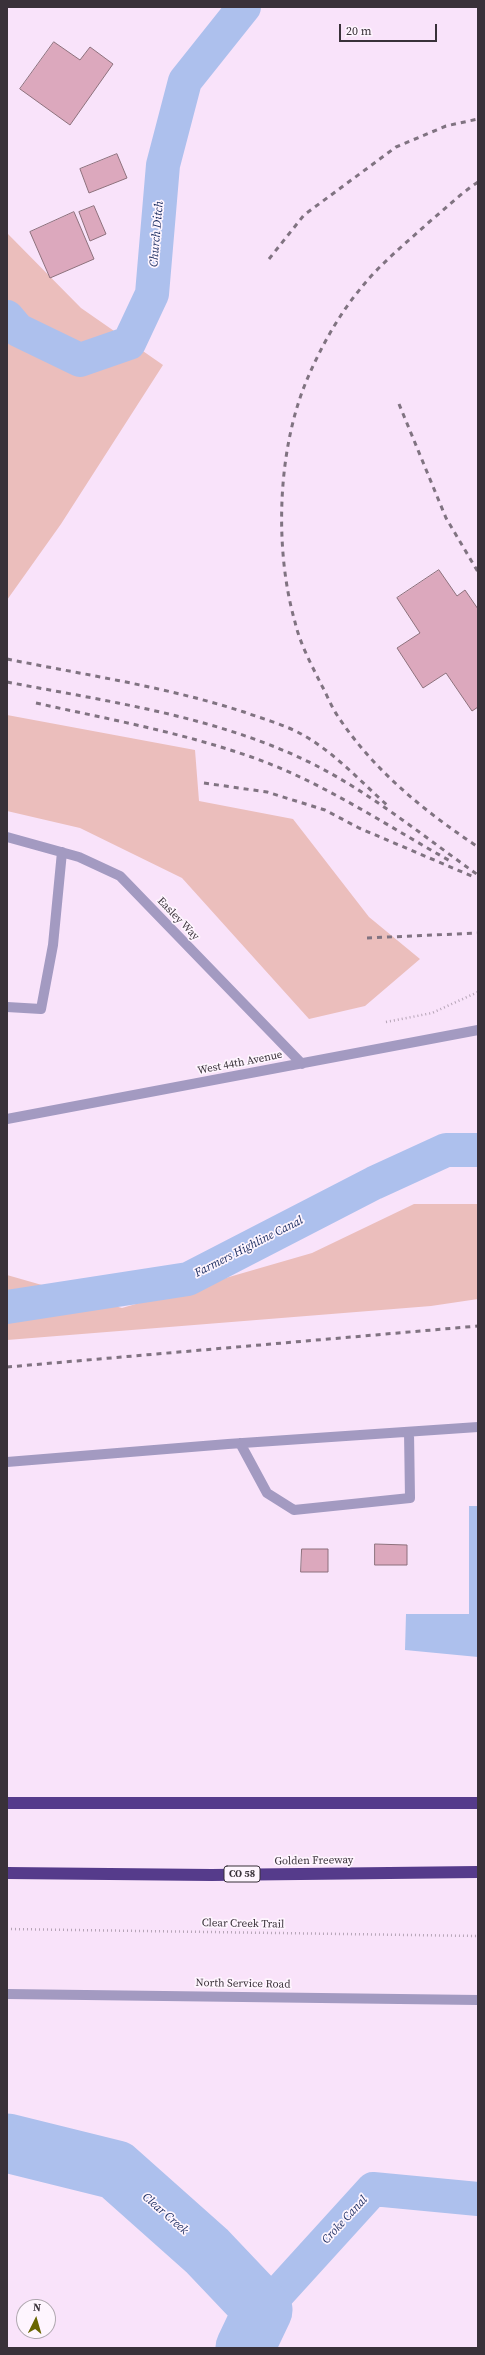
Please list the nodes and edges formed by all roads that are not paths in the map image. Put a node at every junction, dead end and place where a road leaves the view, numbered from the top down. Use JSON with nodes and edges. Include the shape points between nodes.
{"nodes":[{"id":1,"x":7,"y":837,"type":"edge"},
{"id":2,"x":62,"y":852,"type":"junction"},
{"id":3,"x":7,"y":1007,"type":"edge"},
{"id":4,"x":478,"y":1030,"type":"edge"},
{"id":5,"x":302,"y":1064,"type":"junction"},
{"id":6,"x":7,"y":1119,"type":"edge"},
{"id":7,"x":478,"y":1427,"type":"edge"},
{"id":8,"x":409,"y":1432,"type":"junction"},
{"id":9,"x":240,"y":1443,"type":"junction"},
{"id":10,"x":7,"y":1462,"type":"edge"},
{"id":11,"x":7,"y":1803,"type":"edge"},
{"id":12,"x":478,"y":1804,"type":"edge"},
{"id":13,"x":7,"y":1872,"type":"edge"},
{"id":14,"x":478,"y":1872,"type":"edge"},
{"id":15,"x":7,"y":1994,"type":"edge"},
{"id":16,"x":478,"y":2000,"type":"edge"}],
"edges":[{"from":1,"to":2,"type":"street","name":"Easley Way"},
{"from":2,"to":3,"type":"street","via":[[53,945],[41,1009]]},
{"from":2,"to":5,"type":"street","name":"Easley Way","via":[[120,876]]},
{"from":4,"to":5,"type":"street","name":"West 44th Avenue"},
{"from":5,"to":6,"type":"street","name":"West 44th Avenue"},
{"from":7,"to":8,"type":"street"},
{"from":8,"to":9,"type":"street"},
{"from":8,"to":9,"type":"street","via":[[410,1498],[294,1510],[267,1493]]},
{"from":9,"to":10,"type":"street"},
{"from":11,"to":12,"type":"highway"},
{"from":13,"to":14,"type":"highway","name":"Golden Freeway","number":"CO 58","via":[[220,1875]]},
{"from":15,"to":16,"type":"street","name":"North Service Road"}]}
